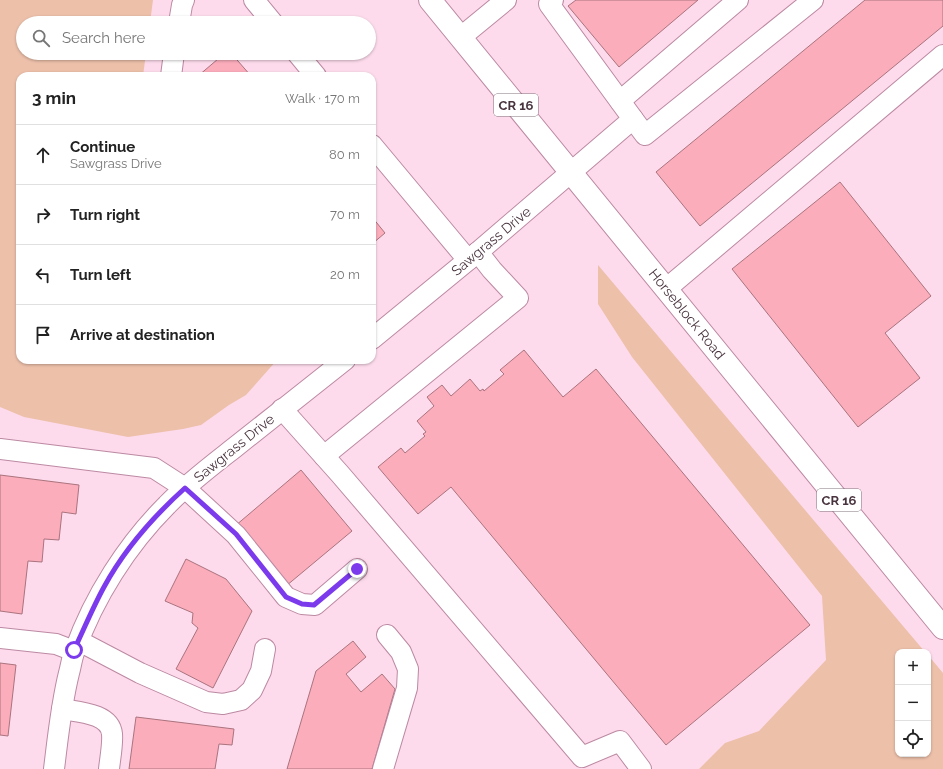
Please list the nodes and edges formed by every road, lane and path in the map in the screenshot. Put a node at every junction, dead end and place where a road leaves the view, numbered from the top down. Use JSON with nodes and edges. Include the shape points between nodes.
{"nodes":[{"id":1,"x":184,"y":0,"type":"edge"},
{"id":2,"x":254,"y":0,"type":"edge"},
{"id":3,"x":430,"y":0,"type":"edge"},
{"id":4,"x":506,"y":0,"type":"edge"},
{"id":5,"x":553,"y":0,"type":"edge"},
{"id":6,"x":738,"y":0,"type":"edge"},
{"id":7,"x":813,"y":0,"type":"edge"},
{"id":8,"x":180,"y":16,"type":"edge"},
{"id":9,"x":267,"y":16,"type":"edge"},
{"id":10,"x":461,"y":37,"type":"junction"},
{"id":11,"x":943,"y":55,"type":"edge"},
{"id":12,"x":173,"y":60,"type":"edge"},
{"id":13,"x":302,"y":60,"type":"edge"},
{"id":14,"x":172,"y":72,"type":"edge"},
{"id":15,"x":312,"y":72,"type":"edge"},
{"id":16,"x":620,"y":101,"type":"junction"},
{"id":17,"x":633,"y":119,"type":"junction"},
{"id":18,"x":376,"y":149,"type":"edge"},
{"id":19,"x":571,"y":172,"type":"junction"},
{"id":20,"x":473,"y":256,"type":"junction"},
{"id":21,"x":666,"y":288,"type":"junction"},
{"id":22,"x":376,"y":336,"type":"edge"},
{"id":23,"x":340,"y":364,"type":"edge"},
{"id":24,"x":282,"y":409,"type":"junction"},
{"id":25,"x":0,"y":449,"type":"edge"},
{"id":26,"x":324,"y":456,"type":"junction"},
{"id":27,"x":185,"y":488,"type":"junction"},
{"id":28,"x":357,"y":569,"type":"dead end"},
{"id":29,"x":943,"y":628,"type":"edge"},
{"id":30,"x":387,"y":635,"type":"dead end"},
{"id":31,"x":0,"y":638,"type":"edge"},
{"id":32,"x":77,"y":646,"type":"junction"},
{"id":33,"x":265,"y":649,"type":"dead end"},
{"id":34,"x":62,"y":709,"type":"junction"},
{"id":35,"x":54,"y":769,"type":"edge"},
{"id":36,"x":109,"y":769,"type":"edge"},
{"id":37,"x":383,"y":769,"type":"edge"},
{"id":38,"x":641,"y":769,"type":"edge"}],
"edges":[{"from":1,"to":8,"type":"street"},
{"from":2,"to":9,"type":"street"},
{"from":3,"to":10,"type":"main road","name":"Horseblock Road","number":"CR 16"},
{"from":4,"to":10,"type":"street"},
{"from":5,"to":16,"type":"street","via":[[549,4]]},
{"from":6,"to":16,"type":"street"},
{"from":7,"to":17,"type":"street","via":[[645,135]]},
{"from":10,"to":19,"type":"main road","name":"Horseblock Road","number":"CR 16"},
{"from":11,"to":21,"type":"street"},
{"from":12,"to":14,"type":"street"},
{"from":13,"to":15,"type":"street"},
{"from":16,"to":17,"type":"street"},
{"from":17,"to":19,"type":"street","name":"Sawgrass Drive"},
{"from":18,"to":20,"type":"street"},
{"from":19,"to":20,"type":"street","name":"Sawgrass Drive"},
{"from":19,"to":21,"type":"main road","name":"Horseblock Road","number":"CR 16"},
{"from":20,"to":22,"type":"street","name":"Sawgrass Drive"},
{"from":20,"to":26,"type":"street","via":[[492,270],[518,298]]},
{"from":21,"to":29,"type":"main road","name":"Horseblock Road","number":"CR 16"},
{"from":23,"to":24,"type":"street","name":"Sawgrass Drive"},
{"from":24,"to":26,"type":"street"},
{"from":24,"to":27,"type":"street","name":"Sawgrass Drive"},
{"from":25,"to":27,"type":"street","via":[[154,468]]},
{"from":26,"to":38,"type":"street","via":[[582,757],[620,741]]},
{"from":27,"to":28,"type":"street","via":[[236,534],[286,597],[302,604],[314,605]]},
{"from":27,"to":32,"type":"street","name":"Sawgrass Drive","via":[[167,504],[123,558],[104,586]]},
{"from":30,"to":37,"type":"street","via":[[401,652],[408,669],[407,688]]},
{"from":31,"to":32,"type":"street"},
{"from":32,"to":33,"type":"street","via":[[206,702],[223,704],[241,700],[252,690],[261,671]]},
{"from":32,"to":34,"type":"street","name":"Sawgrass Drive"},
{"from":34,"to":35,"type":"street","name":"Sawgrass Drive"},
{"from":34,"to":36,"type":"street","via":[[96,715],[108,723],[112,733]]}]}
